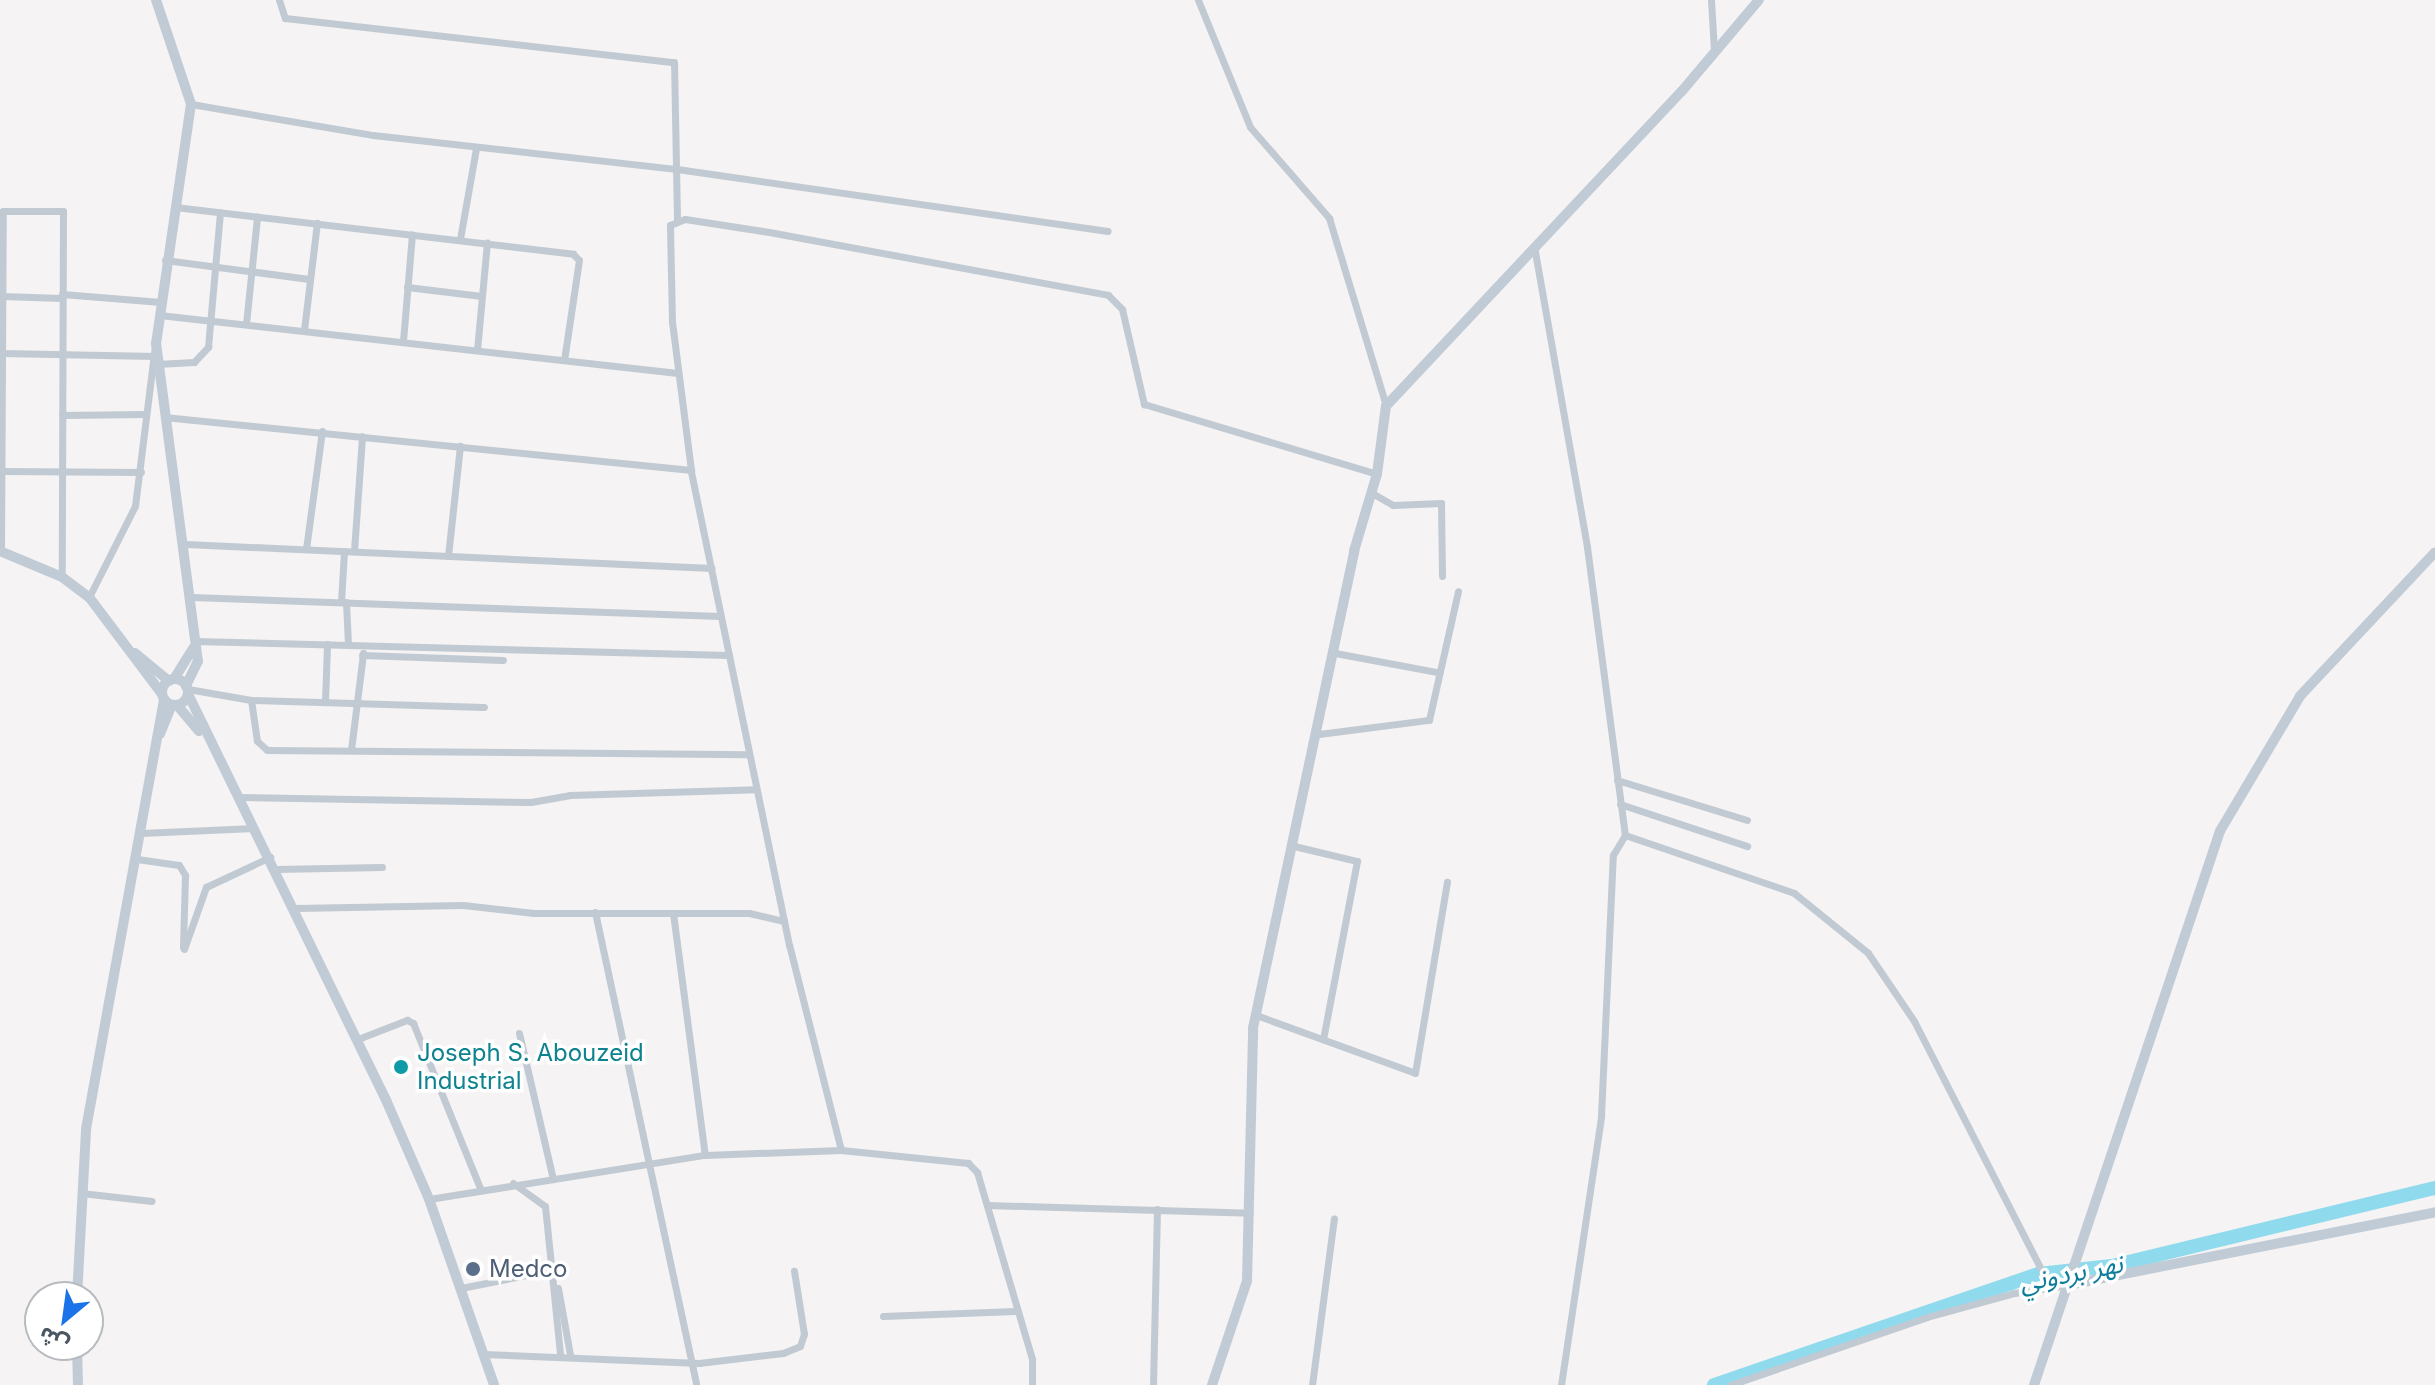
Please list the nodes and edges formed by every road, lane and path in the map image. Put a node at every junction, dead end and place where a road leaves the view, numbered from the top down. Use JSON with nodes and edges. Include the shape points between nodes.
{"nodes":[{"id":1,"x":156,"y":0,"type":"edge"},
{"id":2,"x":279,"y":0,"type":"edge"},
{"id":3,"x":1198,"y":0,"type":"edge"},
{"id":4,"x":1711,"y":0,"type":"edge"},
{"id":5,"x":1759,"y":0,"type":"edge"},
{"id":6,"x":1714,"y":51,"type":"junction"},
{"id":7,"x":191,"y":104,"type":"junction"},
{"id":8,"x":476,"y":148,"type":"junction"},
{"id":9,"x":677,"y":169,"type":"junction"},
{"id":10,"x":175,"y":207,"type":"junction"},
{"id":11,"x":1,"y":211,"type":"edge"},
{"id":12,"x":220,"y":213,"type":"junction"},
{"id":13,"x":257,"y":217,"type":"junction"},
{"id":14,"x":677,"y":219,"type":"junction"},
{"id":15,"x":317,"y":223,"type":"junction"},
{"id":16,"x":1108,"y":231,"type":"dead end"},
{"id":17,"x":412,"y":234,"type":"junction"},
{"id":18,"x":460,"y":239,"type":"junction"},
{"id":19,"x":487,"y":242,"type":"junction"},
{"id":20,"x":1534,"y":246,"type":"junction"},
{"id":21,"x":165,"y":260,"type":"junction"},
{"id":22,"x":215,"y":267,"type":"junction"},
{"id":23,"x":252,"y":272,"type":"junction"},
{"id":24,"x":309,"y":279,"type":"junction"},
{"id":25,"x":407,"y":287,"type":"junction"},
{"id":26,"x":1,"y":293,"type":"edge"},
{"id":27,"x":62,"y":296,"type":"junction"},
{"id":28,"x":481,"y":296,"type":"junction"},
{"id":29,"x":161,"y":302,"type":"junction"},
{"id":30,"x":159,"y":315,"type":"junction"},
{"id":31,"x":209,"y":320,"type":"junction"},
{"id":32,"x":246,"y":324,"type":"junction"},
{"id":33,"x":304,"y":330,"type":"junction"},
{"id":34,"x":403,"y":341,"type":"junction"},
{"id":35,"x":477,"y":350,"type":"junction"},
{"id":36,"x":1,"y":353,"type":"edge"},
{"id":37,"x":62,"y":354,"type":"junction"},
{"id":38,"x":155,"y":358,"type":"junction"},
{"id":39,"x":564,"y":360,"type":"junction"},
{"id":40,"x":678,"y":373,"type":"junction"},
{"id":41,"x":1386,"y":406,"type":"junction"},
{"id":42,"x":145,"y":414,"type":"junction"},
{"id":43,"x":62,"y":415,"type":"junction"},
{"id":44,"x":163,"y":417,"type":"junction"},
{"id":45,"x":322,"y":431,"type":"junction"},
{"id":46,"x":362,"y":436,"type":"junction"},
{"id":47,"x":460,"y":446,"type":"junction"},
{"id":48,"x":691,"y":470,"type":"junction"},
{"id":49,"x":3,"y":471,"type":"junction"},
{"id":50,"x":62,"y":472,"type":"junction"},
{"id":51,"x":141,"y":472,"type":"junction"},
{"id":52,"x":1377,"y":474,"type":"junction"},
{"id":53,"x":1372,"y":493,"type":"junction"},
{"id":54,"x":186,"y":544,"type":"junction"},
{"id":55,"x":306,"y":549,"type":"junction"},
{"id":56,"x":1,"y":551,"type":"edge"},
{"id":57,"x":344,"y":551,"type":"junction"},
{"id":58,"x":354,"y":551,"type":"junction"},
{"id":59,"x":2435,"y":552,"type":"edge"},
{"id":60,"x":448,"y":556,"type":"junction"},
{"id":61,"x":711,"y":568,"type":"junction"},
{"id":62,"x":1442,"y":576,"type":"dead end"},
{"id":63,"x":62,"y":577,"type":"junction"},
{"id":64,"x":1458,"y":591,"type":"dead end"},
{"id":65,"x":89,"y":597,"type":"junction"},
{"id":66,"x":191,"y":597,"type":"junction"},
{"id":67,"x":344,"y":602,"type":"junction"},
{"id":68,"x":720,"y":616,"type":"junction"},
{"id":69,"x":193,"y":644,"type":"junction"},
{"id":70,"x":327,"y":644,"type":"junction"},
{"id":71,"x":348,"y":644,"type":"junction"},
{"id":72,"x":364,"y":644,"type":"junction"},
{"id":73,"x":128,"y":647,"type":"junction"},
{"id":74,"x":1335,"y":653,"type":"junction"},
{"id":75,"x":362,"y":655,"type":"junction"},
{"id":76,"x":729,"y":655,"type":"junction"},
{"id":77,"x":503,"y":660,"type":"dead end"},
{"id":78,"x":1437,"y":672,"type":"junction"},
{"id":79,"x":171,"y":680,"type":"junction"},
{"id":80,"x":187,"y":690,"type":"junction"},
{"id":81,"x":251,"y":700,"type":"junction"},
{"id":82,"x":169,"y":701,"type":"junction"},
{"id":83,"x":325,"y":702,"type":"junction"},
{"id":84,"x":358,"y":703,"type":"junction"},
{"id":85,"x":484,"y":707,"type":"dead end"},
{"id":86,"x":1319,"y":734,"type":"junction"},
{"id":87,"x":207,"y":740,"type":"junction"},
{"id":88,"x":351,"y":750,"type":"junction"},
{"id":89,"x":748,"y":754,"type":"junction"},
{"id":90,"x":1617,"y":780,"type":"junction"},
{"id":91,"x":756,"y":789,"type":"junction"},
{"id":92,"x":238,"y":797,"type":"junction"},
{"id":93,"x":1620,"y":804,"type":"junction"},
{"id":94,"x":1747,"y":820,"type":"dead end"},
{"id":95,"x":254,"y":828,"type":"junction"},
{"id":96,"x":141,"y":833,"type":"junction"},
{"id":97,"x":1625,"y":835,"type":"junction"},
{"id":98,"x":1294,"y":846,"type":"junction"},
{"id":99,"x":1747,"y":846,"type":"dead end"},
{"id":100,"x":270,"y":857,"type":"junction"},
{"id":101,"x":137,"y":859,"type":"junction"},
{"id":102,"x":382,"y":867,"type":"dead end"},
{"id":103,"x":276,"y":869,"type":"junction"},
{"id":104,"x":1447,"y":882,"type":"dead end"},
{"id":105,"x":295,"y":908,"type":"junction"},
{"id":106,"x":595,"y":912,"type":"junction"},
{"id":107,"x":673,"y":913,"type":"junction"},
{"id":108,"x":784,"y":921,"type":"junction"},
{"id":109,"x":1256,"y":1015,"type":"junction"},
{"id":110,"x":519,"y":1033,"type":"dead end"},
{"id":111,"x":358,"y":1039,"type":"junction"},
{"id":112,"x":1323,"y":1039,"type":"junction"},
{"id":113,"x":841,"y":1150,"type":"junction"},
{"id":114,"x":705,"y":1155,"type":"junction"},
{"id":115,"x":651,"y":1162,"type":"junction"},
{"id":116,"x":553,"y":1179,"type":"junction"},
{"id":117,"x":512,"y":1182,"type":"junction"},
{"id":118,"x":480,"y":1188,"type":"junction"},
{"id":119,"x":81,"y":1193,"type":"junction"},
{"id":120,"x":429,"y":1199,"type":"junction"},
{"id":121,"x":152,"y":1201,"type":"dead end"},
{"id":122,"x":987,"y":1205,"type":"junction"},
{"id":123,"x":1157,"y":1209,"type":"junction"},
{"id":124,"x":2435,"y":1212,"type":"edge"},
{"id":125,"x":1250,"y":1213,"type":"junction"},
{"id":126,"x":1334,"y":1218,"type":"dead end"},
{"id":127,"x":556,"y":1269,"type":"junction"},
{"id":128,"x":794,"y":1271,"type":"dead end"},
{"id":129,"x":78,"y":1281,"type":"edge"},
{"id":130,"x":2070,"y":1281,"type":"junction"},
{"id":131,"x":2049,"y":1285,"type":"junction"},
{"id":132,"x":461,"y":1288,"type":"junction"},
{"id":133,"x":558,"y":1288,"type":"junction"},
{"id":134,"x":1015,"y":1311,"type":"junction"},
{"id":135,"x":883,"y":1316,"type":"dead end"},
{"id":136,"x":483,"y":1354,"type":"junction"},
{"id":137,"x":560,"y":1354,"type":"junction"},
{"id":138,"x":570,"y":1355,"type":"junction"},
{"id":139,"x":77,"y":1361,"type":"edge"},
{"id":140,"x":691,"y":1363,"type":"junction"},
{"id":141,"x":1749,"y":1382,"type":"edge"},
{"id":142,"x":78,"y":1385,"type":"edge"},
{"id":143,"x":494,"y":1385,"type":"edge"},
{"id":144,"x":696,"y":1385,"type":"edge"},
{"id":145,"x":1032,"y":1385,"type":"edge"},
{"id":146,"x":1153,"y":1385,"type":"edge"},
{"id":147,"x":1212,"y":1385,"type":"edge"},
{"id":148,"x":1312,"y":1385,"type":"edge"},
{"id":149,"x":1561,"y":1385,"type":"edge"},
{"id":150,"x":1730,"y":1385,"type":"edge"},
{"id":151,"x":2034,"y":1385,"type":"edge"}],
"edges":[{"from":1,"to":7,"type":"street"},
{"from":2,"to":9,"type":"street","via":[[285,18],[674,62]]},
{"from":3,"to":41,"type":"street","via":[[1250,127],[1329,218]]},
{"from":4,"to":6,"type":"street"},
{"from":5,"to":6,"type":"street"},
{"from":6,"to":20,"type":"street"},
{"from":7,"to":8,"type":"street"},
{"from":7,"to":10,"type":"street"},
{"from":8,"to":9,"type":"street"},
{"from":8,"to":18,"type":"street"},
{"from":9,"to":14,"type":"street"},
{"from":9,"to":16,"type":"street"},
{"from":10,"to":12,"type":"street"},
{"from":10,"to":21,"type":"street"},
{"from":11,"to":26,"type":"street"},
{"from":11,"to":27,"type":"street","via":[[63,211]]},
{"from":12,"to":13,"type":"street"},
{"from":12,"to":22,"type":"street"},
{"from":13,"to":15,"type":"street"},
{"from":13,"to":23,"type":"street"},
{"from":14,"to":40,"type":"street","via":[[669,228],[668,252]]},
{"from":14,"to":52,"type":"street","via":[[1108,295],[1122,309],[1144,404]]},
{"from":15,"to":17,"type":"street"},
{"from":15,"to":24,"type":"street"},
{"from":17,"to":18,"type":"street"},
{"from":17,"to":25,"type":"street"},
{"from":18,"to":19,"type":"street"},
{"from":19,"to":28,"type":"street"},
{"from":19,"to":39,"type":"street","via":[[577,256]]},
{"from":20,"to":41,"type":"street"},
{"from":20,"to":90,"type":"street","via":[[1584,533]]},
{"from":21,"to":22,"type":"street"},
{"from":21,"to":29,"type":"street"},
{"from":22,"to":23,"type":"street"},
{"from":22,"to":31,"type":"street"},
{"from":23,"to":24,"type":"street"},
{"from":23,"to":32,"type":"street"},
{"from":24,"to":33,"type":"street"},
{"from":25,"to":28,"type":"street"},
{"from":25,"to":34,"type":"street"},
{"from":26,"to":27,"type":"street"},
{"from":26,"to":36,"type":"street"},
{"from":27,"to":29,"type":"street"},
{"from":27,"to":37,"type":"street"},
{"from":28,"to":35,"type":"street"},
{"from":29,"to":30,"type":"street"},
{"from":30,"to":31,"type":"street"},
{"from":30,"to":38,"type":"street"},
{"from":31,"to":32,"type":"street"},
{"from":31,"to":38,"type":"street","via":[[208,347],[194,362]]},
{"from":32,"to":33,"type":"street"},
{"from":33,"to":34,"type":"street"},
{"from":34,"to":35,"type":"street"},
{"from":35,"to":39,"type":"street"},
{"from":36,"to":37,"type":"street"},
{"from":36,"to":49,"type":"street"},
{"from":37,"to":38,"type":"street"},
{"from":37,"to":43,"type":"street"},
{"from":38,"to":42,"type":"street"},
{"from":38,"to":44,"type":"street"},
{"from":39,"to":40,"type":"street"},
{"from":40,"to":48,"type":"street"},
{"from":41,"to":52,"type":"street"},
{"from":42,"to":43,"type":"street"},
{"from":42,"to":51,"type":"street"},
{"from":43,"to":50,"type":"street"},
{"from":44,"to":45,"type":"street"},
{"from":44,"to":54,"type":"street"},
{"from":45,"to":46,"type":"street"},
{"from":45,"to":55,"type":"street"},
{"from":46,"to":47,"type":"street"},
{"from":46,"to":58,"type":"street"},
{"from":47,"to":48,"type":"street"},
{"from":47,"to":60,"type":"street"},
{"from":48,"to":61,"type":"street"},
{"from":49,"to":50,"type":"street"},
{"from":49,"to":56,"type":"street"},
{"from":50,"to":51,"type":"street"},
{"from":50,"to":63,"type":"street"},
{"from":51,"to":65,"type":"street","via":[[135,506]]},
{"from":52,"to":53,"type":"street"},
{"from":53,"to":62,"type":"street","via":[[1393,505],[1441,503]]},
{"from":53,"to":74,"type":"street"},
{"from":54,"to":55,"type":"street"},
{"from":54,"to":66,"type":"street"},
{"from":55,"to":57,"type":"street"},
{"from":56,"to":63,"type":"street"},
{"from":57,"to":58,"type":"street"},
{"from":57,"to":67,"type":"street"},
{"from":58,"to":60,"type":"street"},
{"from":59,"to":130,"type":"street","via":[[2310,683],[2220,831]]},
{"from":60,"to":61,"type":"street"},
{"from":61,"to":68,"type":"street"},
{"from":63,"to":65,"type":"street"},
{"from":64,"to":78,"type":"street"},
{"from":65,"to":73,"type":"street"},
{"from":66,"to":67,"type":"street"},
{"from":66,"to":69,"type":"street"},
{"from":67,"to":68,"type":"street"},
{"from":67,"to":71,"type":"street"},
{"from":68,"to":76,"type":"street"},
{"from":69,"to":70,"type":"street"},
{"from":69,"to":79,"type":"street"},
{"from":69,"to":80,"type":"street","via":[[198,661]]},
{"from":70,"to":71,"type":"street"},
{"from":70,"to":83,"type":"street"},
{"from":71,"to":72,"type":"street"},
{"from":72,"to":75,"type":"street"},
{"from":72,"to":76,"type":"street"},
{"from":73,"to":79,"type":"street"},
{"from":73,"to":82,"type":"street","via":[[149,684]]},
{"from":74,"to":78,"type":"street"},
{"from":74,"to":86,"type":"street"},
{"from":75,"to":77,"type":"street"},
{"from":75,"to":84,"type":"street"},
{"from":76,"to":89,"type":"street"},
{"from":78,"to":86,"type":"street","via":[[1429,720]]},
{"from":79,"to":80,"type":"street"},
{"from":79,"to":82,"type":"street"},
{"from":80,"to":81,"type":"street"},
{"from":80,"to":82,"type":"street"},
{"from":80,"to":87,"type":"street"},
{"from":81,"to":83,"type":"street"},
{"from":81,"to":88,"type":"street","via":[[263,749]]},
{"from":82,"to":87,"type":"street"},
{"from":82,"to":96,"type":"street"},
{"from":83,"to":84,"type":"street"},
{"from":84,"to":85,"type":"street"},
{"from":84,"to":88,"type":"street"},
{"from":86,"to":98,"type":"street"},
{"from":87,"to":92,"type":"street"},
{"from":88,"to":89,"type":"street"},
{"from":89,"to":91,"type":"street"},
{"from":90,"to":93,"type":"street"},
{"from":90,"to":94,"type":"street"},
{"from":91,"to":92,"type":"street","via":[[570,795],[531,802]]},
{"from":91,"to":108,"type":"street"},
{"from":92,"to":95,"type":"street"},
{"from":93,"to":97,"type":"street"},
{"from":93,"to":99,"type":"street"},
{"from":95,"to":96,"type":"street"},
{"from":95,"to":100,"type":"street"},
{"from":96,"to":101,"type":"street"},
{"from":97,"to":131,"type":"street","via":[[1794,893],[1868,953],[1914,1021],[2042,1262]]},
{"from":97,"to":149,"type":"street","via":[[1612,865],[1601,1116]]},
{"from":98,"to":109,"type":"street"},
{"from":98,"to":112,"type":"street","via":[[1357,862]]},
{"from":100,"to":101,"type":"street","via":[[206,887],[184,949],[185,875],[179,865]]},
{"from":100,"to":103,"type":"street"},
{"from":101,"to":119,"type":"street","via":[[86,1129]]},
{"from":102,"to":103,"type":"street"},
{"from":103,"to":105,"type":"street"},
{"from":104,"to":112,"type":"street","via":[[1415,1073]]},
{"from":105,"to":106,"type":"street"},
{"from":105,"to":111,"type":"street"},
{"from":106,"to":107,"type":"street"},
{"from":106,"to":115,"type":"street"},
{"from":107,"to":108,"type":"street","via":[[749,913]]},
{"from":107,"to":114,"type":"street"},
{"from":108,"to":113,"type":"street"},
{"from":109,"to":112,"type":"street"},
{"from":109,"to":125,"type":"street","via":[[1249,1069]]},
{"from":110,"to":116,"type":"street"},
{"from":111,"to":118,"type":"street","via":[[407,1020],[413,1023]]},
{"from":111,"to":120,"type":"street"},
{"from":113,"to":114,"type":"street"},
{"from":113,"to":122,"type":"street","via":[[972,1164]]},
{"from":114,"to":115,"type":"street"},
{"from":115,"to":116,"type":"street"},
{"from":115,"to":140,"type":"street"},
{"from":116,"to":117,"type":"street"},
{"from":117,"to":118,"type":"street"},
{"from":117,"to":127,"type":"street","via":[[545,1206]]},
{"from":118,"to":120,"type":"street"},
{"from":119,"to":121,"type":"street"},
{"from":119,"to":129,"type":"street"},
{"from":120,"to":132,"type":"street"},
{"from":122,"to":123,"type":"street"},
{"from":122,"to":134,"type":"street"},
{"from":123,"to":125,"type":"street"},
{"from":123,"to":146,"type":"street"},
{"from":124,"to":130,"type":"street"},
{"from":125,"to":147,"type":"street","via":[[1244,1297]]},
{"from":126,"to":148,"type":"street"},
{"from":127,"to":132,"type":"street"},
{"from":127,"to":133,"type":"street"},
{"from":128,"to":140,"type":"street","via":[[800,1346],[783,1353]]},
{"from":130,"to":131,"type":"street"},
{"from":130,"to":151,"type":"street"},
{"from":131,"to":141,"type":"street","via":[[1927,1317]]},
{"from":132,"to":136,"type":"street"},
{"from":133,"to":137,"type":"street"},
{"from":133,"to":138,"type":"street"},
{"from":134,"to":135,"type":"street"},
{"from":134,"to":145,"type":"street","via":[[1032,1359]]},
{"from":136,"to":137,"type":"street"},
{"from":136,"to":143,"type":"street"},
{"from":137,"to":138,"type":"street"},
{"from":138,"to":140,"type":"street"},
{"from":139,"to":142,"type":"street"},
{"from":140,"to":144,"type":"street"},
{"from":141,"to":150,"type":"street"}]}
